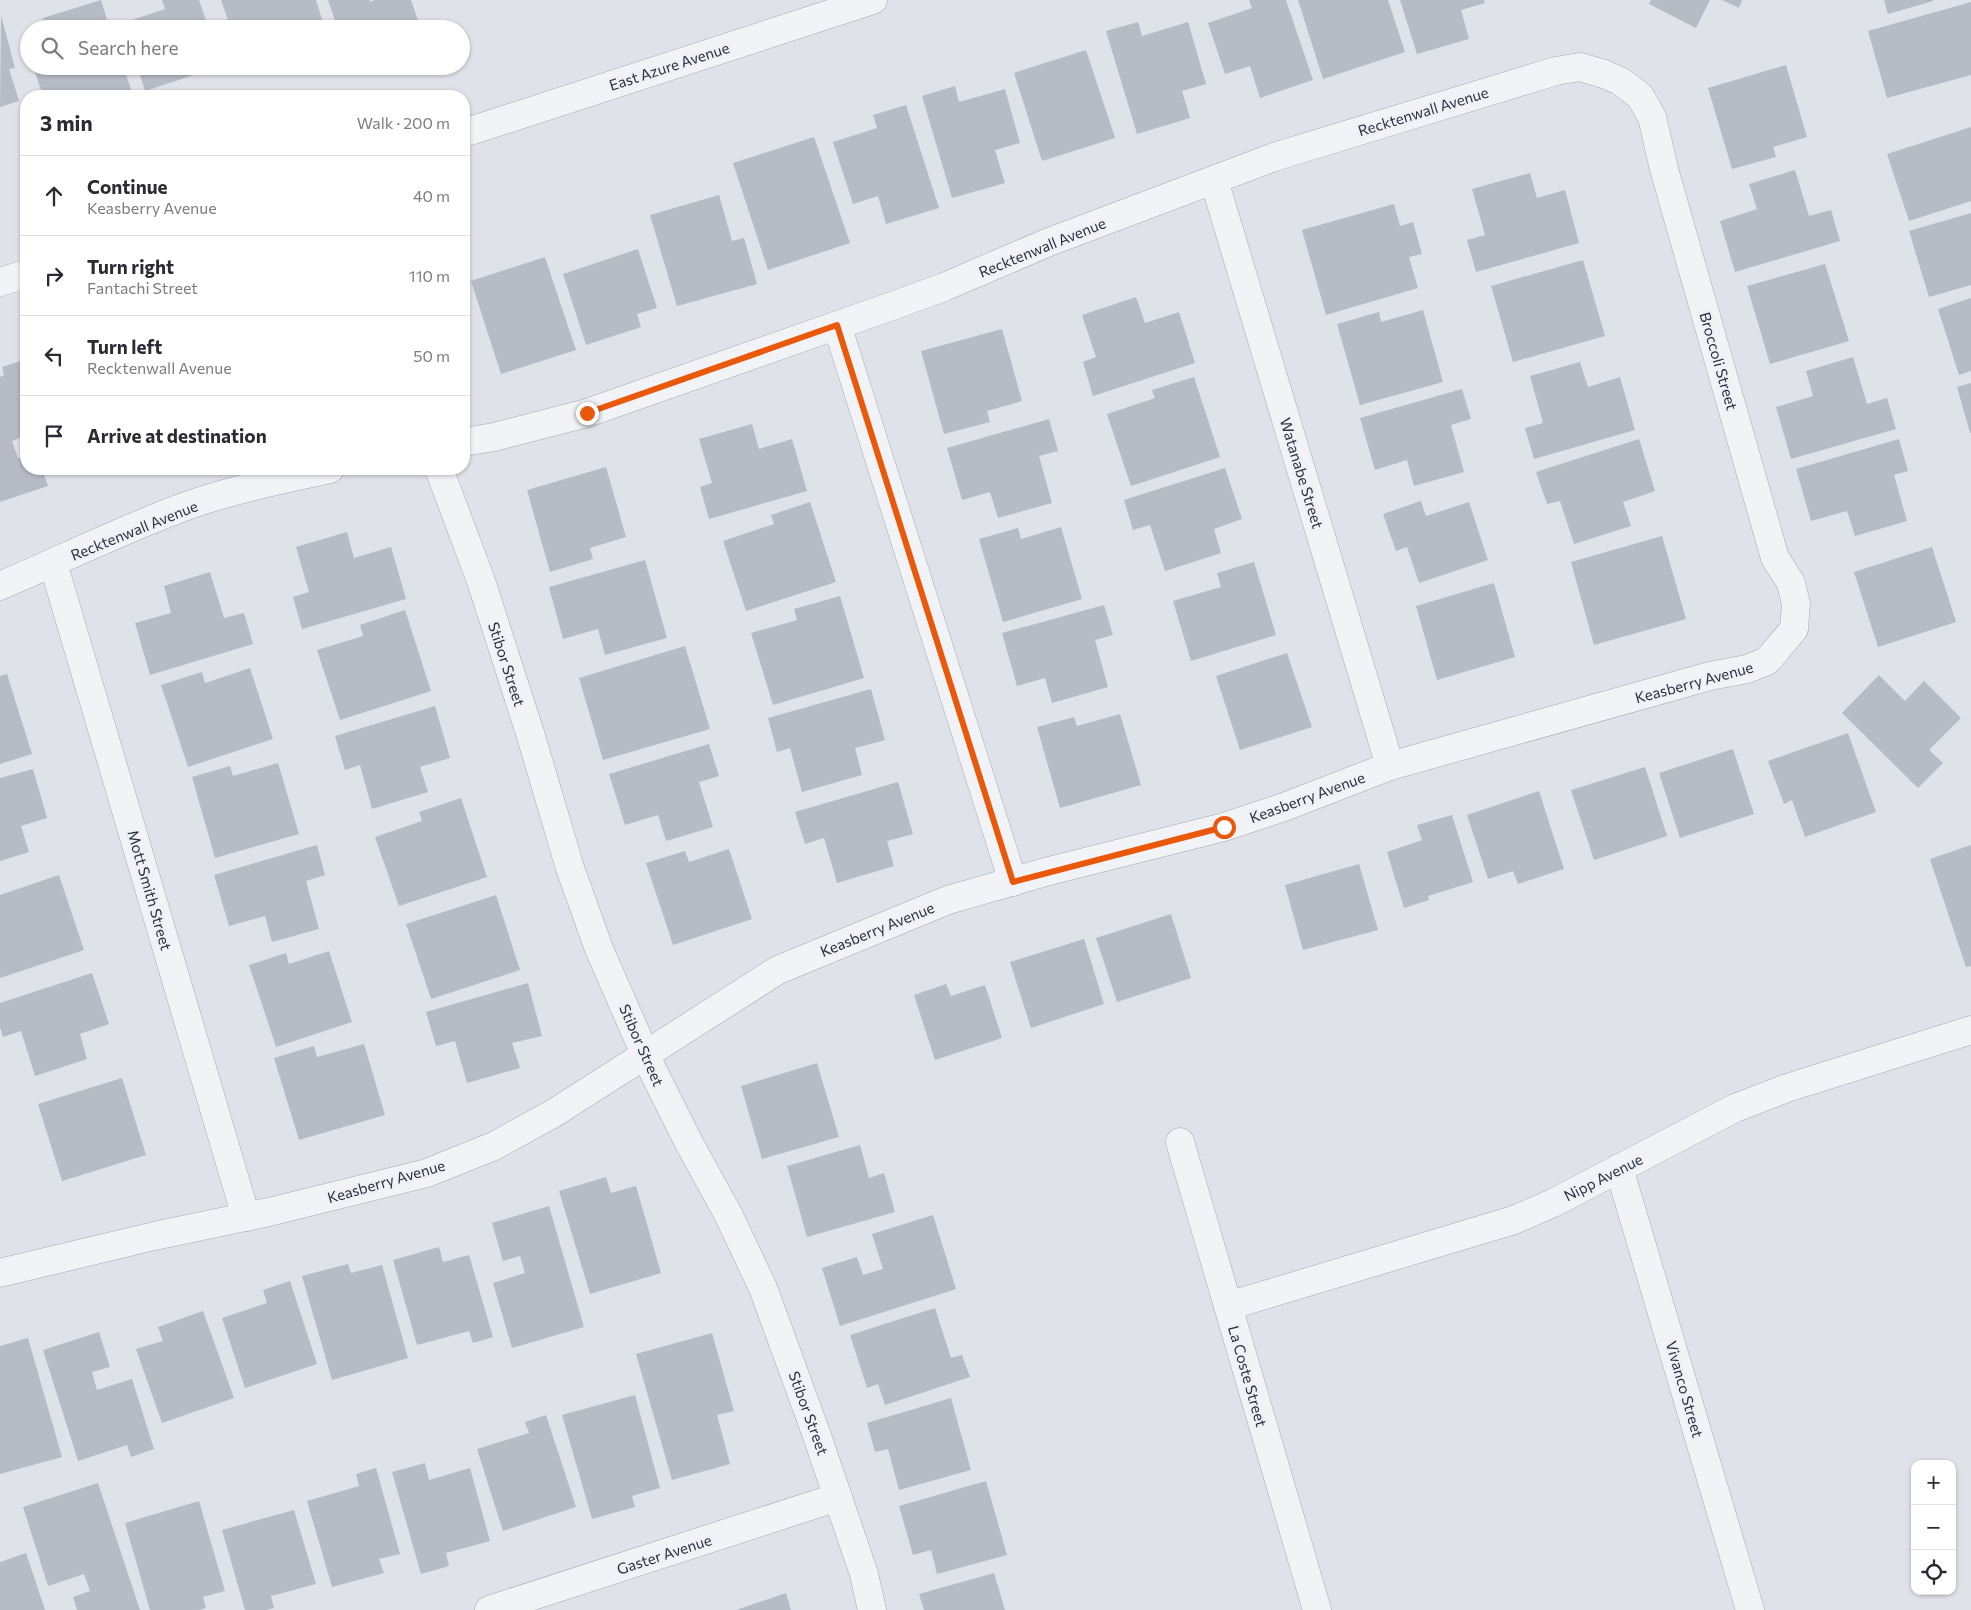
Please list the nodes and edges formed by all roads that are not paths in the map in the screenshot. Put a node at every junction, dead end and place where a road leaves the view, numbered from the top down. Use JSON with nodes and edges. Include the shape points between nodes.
{"nodes":[{"id":1,"x":873,"y":0,"type":"edge"},
{"id":2,"x":1620,"y":81,"type":"joint"},
{"id":3,"x":470,"y":131,"type":"edge"},
{"id":4,"x":1214,"y":180,"type":"junction"},
{"id":5,"x":20,"y":276,"type":"edge"},
{"id":6,"x":0,"y":282,"type":"edge"},
{"id":7,"x":837,"y":325,"type":"junction"},
{"id":8,"x":470,"y":441,"type":"edge"},
{"id":9,"x":274,"y":475,"type":"edge"},
{"id":10,"x":441,"y":475,"type":"edge"},
{"id":11,"x":255,"y":477,"type":"edge"},
{"id":12,"x":53,"y":563,"type":"junction"},
{"id":13,"x":0,"y":586,"type":"edge"},
{"id":14,"x":1782,"y":645,"type":"joint"},
{"id":15,"x":1390,"y":766,"type":"junction"},
{"id":16,"x":1013,"y":882,"type":"junction"},
{"id":17,"x":1971,"y":1030,"type":"edge"},
{"id":18,"x":645,"y":1054,"type":"junction"},
{"id":19,"x":1180,"y":1142,"type":"dead end"},
{"id":20,"x":1619,"y":1168,"type":"junction"},
{"id":21,"x":246,"y":1216,"type":"junction"},
{"id":22,"x":0,"y":1273,"type":"edge"},
{"id":23,"x":1228,"y":1306,"type":"junction"},
{"id":24,"x":838,"y":1497,"type":"junction"},
{"id":25,"x":490,"y":1610,"type":"edge"},
{"id":26,"x":872,"y":1610,"type":"edge"},
{"id":27,"x":1317,"y":1610,"type":"edge"},
{"id":28,"x":1750,"y":1610,"type":"edge"}],
"edges":[{"from":1,"to":3,"type":"street","name":"East Azure Avenue"},
{"from":2,"to":4,"type":"street","name":"Recktenwall Avenue","via":[[1580,67],[1556,71],[1274,157]]},
{"from":2,"to":14,"type":"street","name":"Broccoli Street","via":[[1640,96],[1652,117],[1775,558],[1791,583],[1796,604],[1794,629]]},
{"from":4,"to":7,"type":"street","name":"Recktenwall Avenue","via":[[1049,242],[944,287]]},
{"from":4,"to":15,"type":"street","name":"Watanabe Street"},
{"from":5,"to":6,"type":"street"},
{"from":7,"to":8,"type":"street","name":"Recktenwall Avenue","via":[[587,413]]},
{"from":7,"to":16,"type":"street"},
{"from":9,"to":11,"type":"street","name":"Recktenwall Avenue"},
{"from":10,"to":18,"type":"street","name":"Stibor Street","via":[[481,581],[570,868],[599,949]]},
{"from":11,"to":12,"type":"street","name":"Recktenwall Avenue"},
{"from":12,"to":13,"type":"street","name":"Recktenwall Avenue"},
{"from":12,"to":21,"type":"street","name":"Mott Smith Street"},
{"from":14,"to":15,"type":"street","name":"Keasberry Avenue","via":[[1767,661],[1747,669],[1710,676]]},
{"from":15,"to":16,"type":"street","name":"Keasberry Avenue","via":[[1224,827]]},
{"from":16,"to":18,"type":"street","name":"Keasberry Avenue","via":[[948,900],[778,970]]},
{"from":17,"to":20,"type":"street","name":"Nipp Avenue","via":[[1787,1088],[1735,1108]]},
{"from":18,"to":21,"type":"street","name":"Keasberry Avenue","via":[[554,1112],[486,1149],[427,1173]]},
{"from":18,"to":24,"type":"street","name":"Stibor Street","via":[[728,1214],[762,1288]]},
{"from":19,"to":23,"type":"street","name":"La Coste Street"},
{"from":20,"to":23,"type":"street","name":"Nipp Avenue","via":[[1514,1220]]},
{"from":20,"to":28,"type":"street","name":"Vivanco Street"},
{"from":21,"to":22,"type":"street","name":"Keasberry Avenue"},
{"from":23,"to":27,"type":"street","name":"La Coste Street"},
{"from":24,"to":25,"type":"street","name":"Gaster Avenue"},
{"from":24,"to":26,"type":"street","name":"Stibor Street","via":[[864,1574]]}]}
